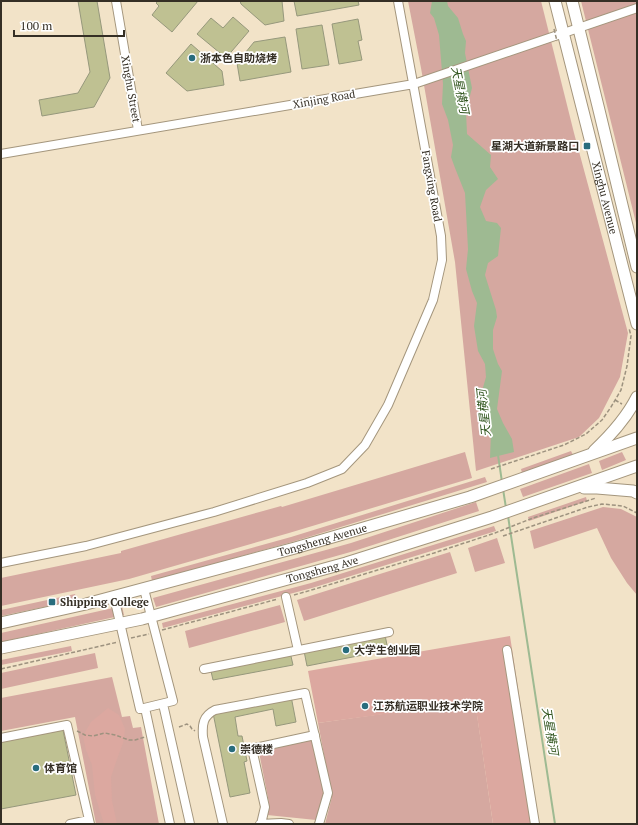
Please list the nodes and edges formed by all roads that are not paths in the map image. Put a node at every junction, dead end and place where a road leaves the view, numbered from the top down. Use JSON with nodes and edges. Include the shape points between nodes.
{"nodes":[{"id":1,"x":116,"y":1,"type":"edge"},
{"id":2,"x":398,"y":1,"type":"edge"},
{"id":3,"x":555,"y":1,"type":"edge"},
{"id":4,"x":572,"y":1,"type":"edge"},
{"id":5,"x":637,"y":8,"type":"edge"},
{"id":6,"x":579,"y":28,"type":"junction"},
{"id":7,"x":558,"y":34,"type":"junction"},
{"id":8,"x":414,"y":84,"type":"junction"},
{"id":9,"x":138,"y":130,"type":"junction"},
{"id":10,"x":1,"y":154,"type":"edge"},
{"id":11,"x":637,"y":267,"type":"edge"},
{"id":12,"x":633,"y":327,"type":"edge"},
{"id":13,"x":637,"y":397,"type":"edge"},
{"id":14,"x":637,"y":438,"type":"edge"},
{"id":15,"x":589,"y":455,"type":"junction"},
{"id":16,"x":637,"y":466,"type":"edge"},
{"id":17,"x":573,"y":488,"type":"junction"},
{"id":18,"x":637,"y":493,"type":"edge"},
{"id":19,"x":1,"y":563,"type":"edge"},
{"id":20,"x":144,"y":589,"type":"junction"},
{"id":21,"x":114,"y":597,"type":"junction"},
{"id":22,"x":286,"y":597,"type":"road end"},
{"id":23,"x":151,"y":617,"type":"junction"},
{"id":24,"x":1,"y":623,"type":"edge"},
{"id":25,"x":120,"y":624,"type":"junction"},
{"id":26,"x":389,"y":632,"type":"dead end"},
{"id":27,"x":1,"y":648,"type":"edge"},
{"id":28,"x":298,"y":650,"type":"junction"},
{"id":29,"x":507,"y":650,"type":"dead end"},
{"id":30,"x":204,"y":668,"type":"dead end"},
{"id":31,"x":163,"y":704,"type":"junction"},
{"id":32,"x":145,"y":708,"type":"junction"},
{"id":33,"x":315,"y":735,"type":"junction"},
{"id":34,"x":1,"y":738,"type":"edge"},
{"id":35,"x":90,"y":822,"type":"edge"},
{"id":36,"x":70,"y":824,"type":"edge"},
{"id":37,"x":170,"y":824,"type":"edge"},
{"id":38,"x":190,"y":824,"type":"edge"},
{"id":39,"x":223,"y":824,"type":"edge"},
{"id":40,"x":261,"y":824,"type":"edge"},
{"id":41,"x":289,"y":824,"type":"edge"},
{"id":42,"x":319,"y":824,"type":"edge"},
{"id":43,"x":535,"y":824,"type":"edge"}],
"edges":[{"from":1,"to":9,"type":"street","name":"Xinghu Street"},
{"from":2,"to":8,"type":"street","name":"Fangxing Road"},
{"from":3,"to":7,"type":"main road","name":"Xinghu Avenue"},
{"from":4,"to":6,"type":"main road","name":"Xinghu Avenue"},
{"from":5,"to":6,"type":"street","name":"Xinjing Road"},
{"from":6,"to":7,"type":"street","name":"Xinjing Road"},
{"from":6,"to":11,"type":"main road","name":"Xinghu Avenue"},
{"from":7,"to":8,"type":"street","name":"Xinjing Road"},
{"from":7,"to":12,"type":"main road","name":"Xinghu Avenue"},
{"from":8,"to":9,"type":"street","name":"Xinjing Road"},
{"from":8,"to":19,"type":"street","name":"Fangxing Road","via":[[441,236],[442,260],[433,300],[388,405],[365,446],[342,469],[307,484],[86,546]]},
{"from":9,"to":10,"type":"street","name":"Xinjing Road"},
{"from":13,"to":15,"type":"main road","via":[[620,424]]},
{"from":14,"to":15,"type":"main road","name":"Tongsheng Avenue"},
{"from":15,"to":20,"type":"main road","name":"Tongsheng Avenue","via":[[470,498]]},
{"from":16,"to":17,"type":"main road","name":"Tongsheng Ave"},
{"from":17,"to":18,"type":"main road"},
{"from":17,"to":23,"type":"main road","name":"Tongsheng Ave","via":[[346,564]]},
{"from":20,"to":21,"type":"main road","name":"Tongsheng Avenue"},
{"from":20,"to":23,"type":"street"},
{"from":21,"to":24,"type":"main road","name":"Tongsheng Avenue"},
{"from":21,"to":25,"type":"street"},
{"from":22,"to":28,"type":"street"},
{"from":23,"to":25,"type":"main road","name":"Tongsheng Ave"},
{"from":23,"to":31,"type":"street","via":[[173,701]]},
{"from":25,"to":27,"type":"main road","name":"Tongsheng Ave"},
{"from":25,"to":32,"type":"street","via":[[140,710]]},
{"from":26,"to":28,"type":"street"},
{"from":28,"to":30,"type":"street"},
{"from":29,"to":43,"type":"street"},
{"from":31,"to":32,"type":"street"},
{"from":31,"to":38,"type":"street"},
{"from":32,"to":37,"type":"street"},
{"from":33,"to":39,"type":"street","via":[[305,693],[210,712],[202,727],[203,737]]},
{"from":33,"to":40,"type":"street","via":[[255,748],[253,753],[265,807]]},
{"from":33,"to":42,"type":"street","via":[[328,793]]},
{"from":34,"to":35,"type":"street","via":[[68,725]]},
{"from":35,"to":36,"type":"street"},
{"from":40,"to":41,"type":"street"}]}
